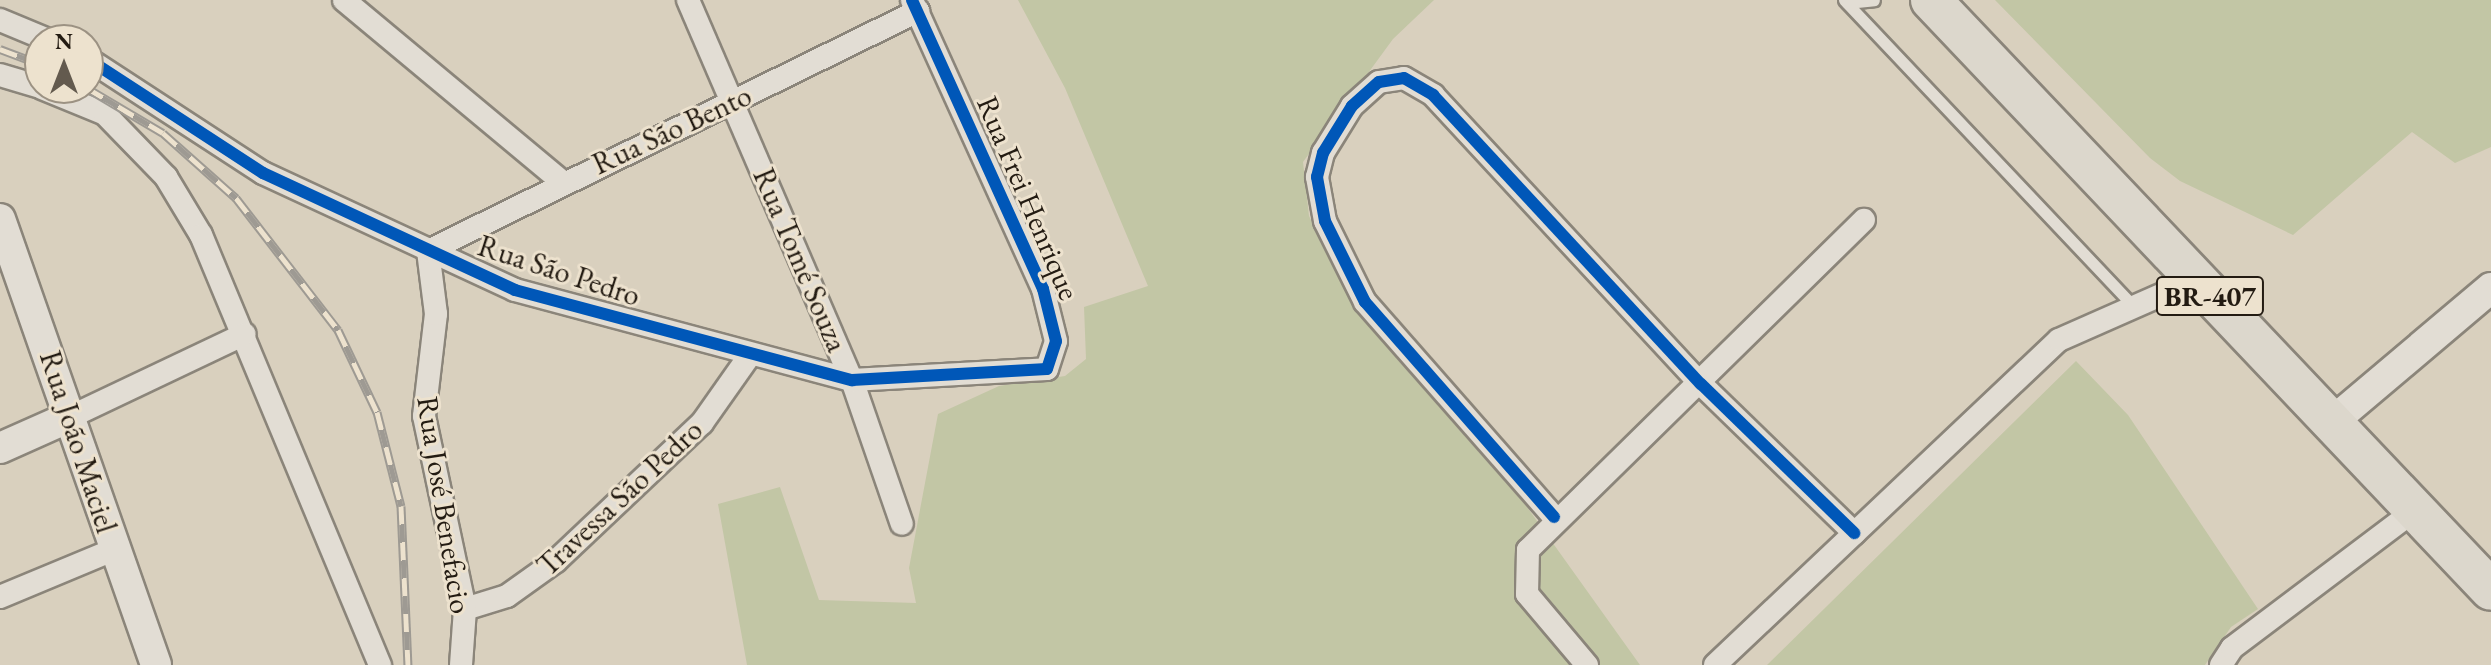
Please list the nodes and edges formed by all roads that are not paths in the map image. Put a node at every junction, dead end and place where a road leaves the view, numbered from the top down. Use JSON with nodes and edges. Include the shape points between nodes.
{"nodes":[{"id":1,"x":344,"y":0,"type":"edge"},
{"id":2,"x":688,"y":0,"type":"edge"},
{"id":3,"x":1874,"y":0,"type":"edge"},
{"id":4,"x":1931,"y":0,"type":"edge"},
{"id":5,"x":1846,"y":1,"type":"edge"},
{"id":6,"x":915,"y":5,"type":"edge"},
{"id":7,"x":0,"y":20,"type":"edge"},
{"id":8,"x":24,"y":30,"type":"edge"},
{"id":9,"x":104,"y":69,"type":"edge"},
{"id":10,"x":0,"y":75,"type":"edge"},
{"id":11,"x":24,"y":83,"type":"edge"},
{"id":12,"x":732,"y":102,"type":"junction"},
{"id":13,"x":80,"y":104,"type":"edge"},
{"id":14,"x":561,"y":181,"type":"junction"},
{"id":15,"x":0,"y":219,"type":"edge"},
{"id":16,"x":1864,"y":220,"type":"dead end"},
{"id":17,"x":428,"y":251,"type":"junction"},
{"id":18,"x":2195,"y":280,"type":"junction"},
{"id":19,"x":2491,"y":288,"type":"edge"},
{"id":20,"x":2131,"y":304,"type":"junction"},
{"id":21,"x":245,"y":334,"type":"junction"},
{"id":22,"x":750,"y":355,"type":"junction"},
{"id":23,"x":852,"y":380,"type":"junction"},
{"id":24,"x":1701,"y":384,"type":"junction"},
{"id":25,"x":72,"y":416,"type":"junction"},
{"id":26,"x":2331,"y":423,"type":"junction"},
{"id":27,"x":0,"y":448,"type":"edge"},
{"id":28,"x":2414,"y":511,"type":"junction"},
{"id":29,"x":1554,"y":517,"type":"junction"},
{"id":30,"x":902,"y":524,"type":"dead end"},
{"id":31,"x":1854,"y":533,"type":"junction"},
{"id":32,"x":113,"y":550,"type":"junction"},
{"id":33,"x":2491,"y":590,"type":"edge"},
{"id":34,"x":0,"y":597,"type":"edge"},
{"id":35,"x":465,"y":609,"type":"junction"},
{"id":36,"x":156,"y":665,"type":"edge"},
{"id":37,"x":380,"y":665,"type":"edge"},
{"id":38,"x":461,"y":665,"type":"edge"},
{"id":39,"x":1587,"y":665,"type":"edge"},
{"id":40,"x":1715,"y":665,"type":"edge"},
{"id":41,"x":2221,"y":665,"type":"edge"}],
"edges":[{"from":1,"to":14,"type":"street"},
{"from":2,"to":12,"type":"street","name":"Rua Tomé Souza"},
{"from":3,"to":5,"type":"lane"},
{"from":4,"to":18,"type":"highway","number":"BR-407"},
{"from":5,"to":20,"type":"lane"},
{"from":6,"to":12,"type":"street","name":"Rua São Bento"},
{"from":6,"to":23,"type":"street","name":"Rua Frei Henrique","via":[[1029,254],[1053,325],[1056,361],[1027,372]]},
{"from":7,"to":8,"type":"street"},
{"from":9,"to":17,"type":"street","name":"Rua São Pedro","via":[[263,173]]},
{"from":10,"to":11,"type":"street"},
{"from":12,"to":14,"type":"street","name":"Rua São Bento"},
{"from":12,"to":23,"type":"street","name":"Rua Tomé Souza"},
{"from":13,"to":21,"type":"street","via":[[105,114],[166,177]]},
{"from":14,"to":17,"type":"street","name":"Rua São Bento","via":[[498,221]]},
{"from":15,"to":25,"type":"street","name":"Rua João Maciel"},
{"from":16,"to":24,"type":"street"},
{"from":17,"to":22,"type":"street","name":"Rua São Pedro","via":[[515,290]]},
{"from":17,"to":35,"type":"street","name":"Rua José Benefacio","via":[[436,314],[424,416]]},
{"from":18,"to":20,"type":"street"},
{"from":18,"to":26,"type":"highway","number":"BR-407"},
{"from":19,"to":26,"type":"street"},
{"from":20,"to":31,"type":"street","via":[[2059,340]]},
{"from":21,"to":25,"type":"street"},
{"from":21,"to":37,"type":"street"},
{"from":22,"to":23,"type":"street","name":"Rua São Pedro"},
{"from":22,"to":35,"type":"street","name":"Travessa São Pedro","via":[[702,423],[556,561],[507,596]]},
{"from":23,"to":30,"type":"street","name":"Rua Tomé Souza"},
{"from":24,"to":29,"type":"street"},
{"from":24,"to":29,"type":"street","via":[[1425,87],[1393,78],[1366,91],[1323,153],[1317,177],[1325,221],[1365,302]]},
{"from":24,"to":31,"type":"street"},
{"from":25,"to":27,"type":"street"},
{"from":25,"to":32,"type":"street","name":"Rua João Maciel"},
{"from":26,"to":28,"type":"highway","number":"BR-407"},
{"from":28,"to":33,"type":"highway","number":"BR-407"},
{"from":28,"to":41,"type":"street","via":[[2232,648]]},
{"from":29,"to":39,"type":"street","via":[[1528,550],[1522,583]]},
{"from":31,"to":40,"type":"street"},
{"from":32,"to":34,"type":"street"},
{"from":32,"to":36,"type":"street","name":"Rua João Maciel"},
{"from":35,"to":38,"type":"street","name":"Rua José Benefacio"}]}
